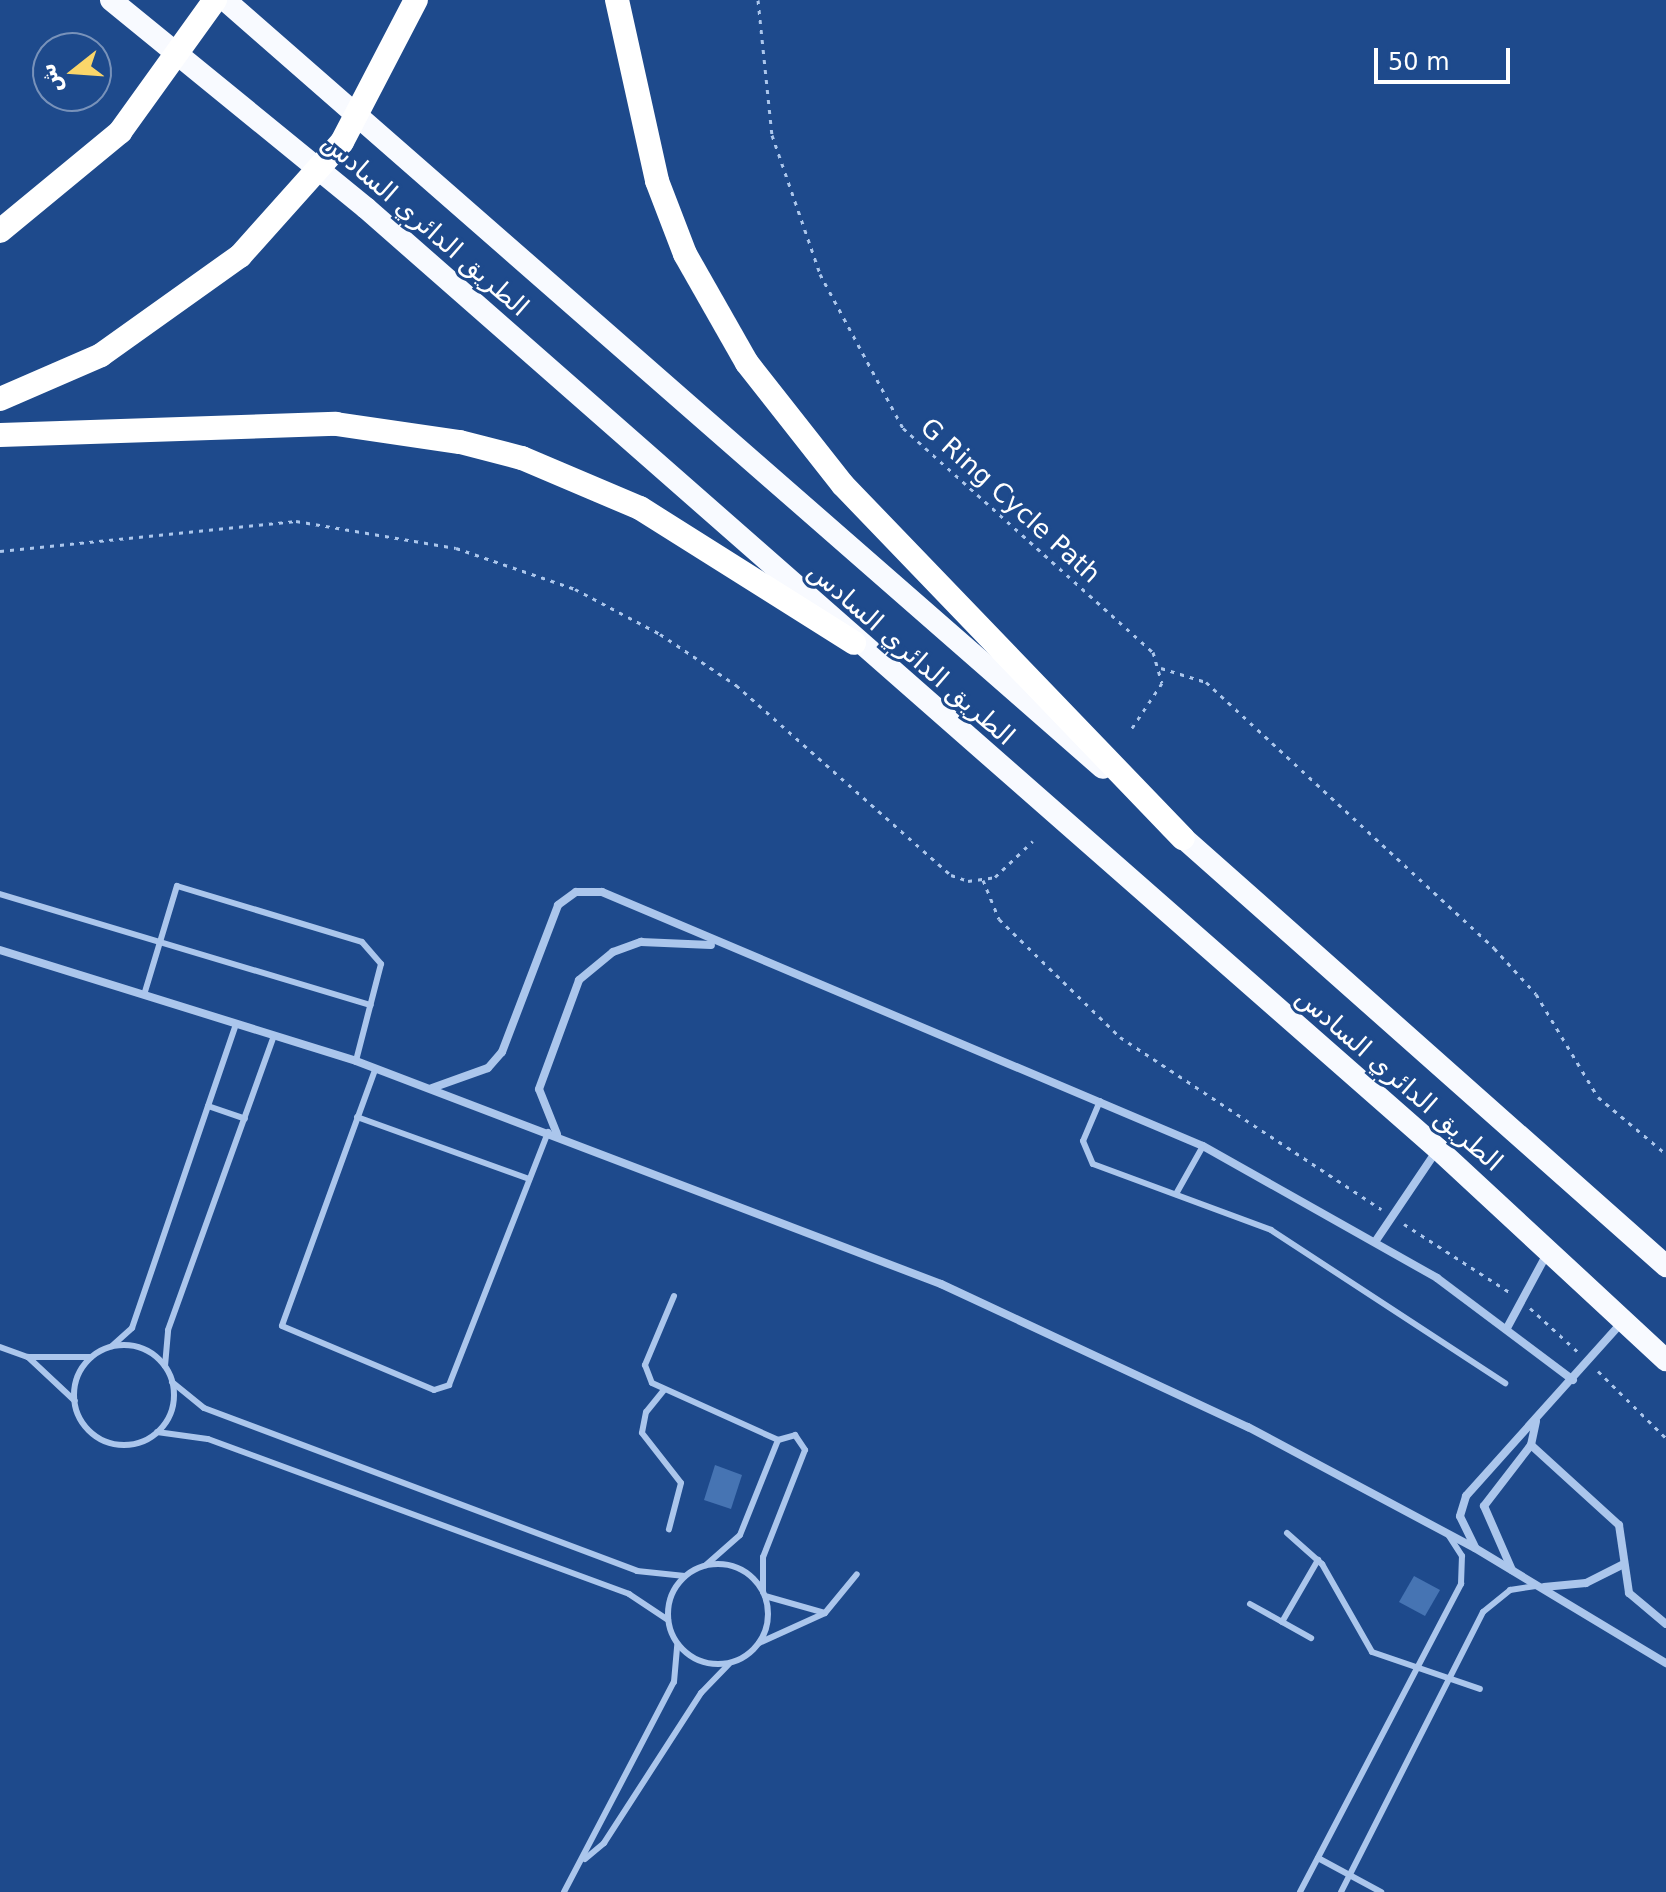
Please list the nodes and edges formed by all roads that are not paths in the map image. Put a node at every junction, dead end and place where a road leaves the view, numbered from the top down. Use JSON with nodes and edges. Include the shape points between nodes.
{"nodes":[{"id":1,"x":111,"y":0,"type":"edge"},
{"id":2,"x":215,"y":0,"type":"edge"},
{"id":3,"x":225,"y":0,"type":"edge"},
{"id":4,"x":416,"y":0,"type":"edge"},
{"id":5,"x":617,"y":0,"type":"edge"},
{"id":6,"x":0,"y":231,"type":"edge"},
{"id":7,"x":0,"y":399,"type":"edge"},
{"id":8,"x":0,"y":435,"type":"edge"},
{"id":9,"x":854,"y":643,"type":"junction"},
{"id":10,"x":1183,"y":838,"type":"junction"},
{"id":11,"x":0,"y":894,"type":"edge"},
{"id":12,"x":160,"y":942,"type":"junction"},
{"id":13,"x":716,"y":945,"type":"junction"},
{"id":14,"x":0,"y":950,"type":"edge"},
{"id":15,"x":144,"y":995,"type":"junction"},
{"id":16,"x":371,"y":1005,"type":"junction"},
{"id":17,"x":236,"y":1024,"type":"junction"},
{"id":18,"x":274,"y":1036,"type":"junction"},
{"id":19,"x":356,"y":1061,"type":"junction"},
{"id":20,"x":375,"y":1070,"type":"junction"},
{"id":21,"x":431,"y":1088,"type":"junction"},
{"id":22,"x":1101,"y":1100,"type":"junction"},
{"id":23,"x":208,"y":1106,"type":"junction"},
{"id":24,"x":357,"y":1117,"type":"junction"},
{"id":25,"x":245,"y":1119,"type":"junction"},
{"id":26,"x":553,"y":1133,"type":"junction"},
{"id":27,"x":1203,"y":1146,"type":"junction"},
{"id":28,"x":1438,"y":1149,"type":"junction"},
{"id":29,"x":529,"y":1179,"type":"junction"},
{"id":30,"x":1176,"y":1194,"type":"junction"},
{"id":31,"x":1375,"y":1242,"type":"junction"},
{"id":32,"x":1548,"y":1251,"type":"junction"},
{"id":33,"x":1666,"y":1266,"type":"edge"},
{"id":34,"x":674,"y":1296,"type":"dead end"},
{"id":35,"x":1621,"y":1323,"type":"junction"},
{"id":36,"x":1507,"y":1328,"type":"junction"},
{"id":37,"x":112,"y":1346,"type":"junction"},
{"id":38,"x":0,"y":1347,"type":"edge"},
{"id":39,"x":28,"y":1357,"type":"junction"},
{"id":40,"x":91,"y":1357,"type":"junction"},
{"id":41,"x":1666,"y":1360,"type":"edge"},
{"id":42,"x":165,"y":1366,"type":"junction"},
{"id":43,"x":1573,"y":1380,"type":"junction"},
{"id":44,"x":172,"y":1382,"type":"junction"},
{"id":45,"x":1505,"y":1383,"type":"dead end"},
{"id":46,"x":664,"y":1390,"type":"junction"},
{"id":47,"x":75,"y":1401,"type":"junction"},
{"id":48,"x":1536,"y":1422,"type":"junction"},
{"id":49,"x":157,"y":1432,"type":"junction"},
{"id":50,"x":778,"y":1440,"type":"junction"},
{"id":51,"x":1531,"y":1445,"type":"junction"},
{"id":52,"x":669,"y":1529,"type":"dead end"},
{"id":53,"x":1287,"y":1533,"type":"dead end"},
{"id":54,"x":1446,"y":1533,"type":"junction"},
{"id":55,"x":1475,"y":1548,"type":"junction"},
{"id":56,"x":1318,"y":1560,"type":"junction"},
{"id":57,"x":1624,"y":1564,"type":"junction"},
{"id":58,"x":706,"y":1565,"type":"junction"},
{"id":59,"x":1512,"y":1570,"type":"junction"},
{"id":60,"x":857,"y":1574,"type":"dead end"},
{"id":61,"x":685,"y":1576,"type":"junction"},
{"id":62,"x":1543,"y":1587,"type":"junction"},
{"id":63,"x":764,"y":1594,"type":"junction"},
{"id":64,"x":1250,"y":1604,"type":"dead end"},
{"id":65,"x":825,"y":1613,"type":"junction"},
{"id":66,"x":668,"y":1620,"type":"junction"},
{"id":67,"x":1282,"y":1622,"type":"junction"},
{"id":68,"x":1666,"y":1624,"type":"edge"},
{"id":69,"x":1311,"y":1638,"type":"dead end"},
{"id":70,"x":676,"y":1643,"type":"junction"},
{"id":71,"x":759,"y":1643,"type":"junction"},
{"id":72,"x":730,"y":1663,"type":"junction"},
{"id":73,"x":1666,"y":1663,"type":"edge"},
{"id":74,"x":1416,"y":1671,"type":"junction"},
{"id":75,"x":1449,"y":1680,"type":"junction"},
{"id":76,"x":1480,"y":1689,"type":"dead end"},
{"id":77,"x":1318,"y":1858,"type":"junction"},
{"id":78,"x":585,"y":1859,"type":"junction"},
{"id":79,"x":1349,"y":1876,"type":"junction"},
{"id":80,"x":564,"y":1892,"type":"edge"},
{"id":81,"x":1300,"y":1892,"type":"edge"},
{"id":82,"x":1341,"y":1892,"type":"edge"},
{"id":83,"x":1381,"y":1892,"type":"edge"}],
"edges":[{"from":1,"to":9,"type":"highway","name":"الطريق الدائري السادس","via":[[366,208]]},
{"from":2,"to":6,"type":"highway","via":[[120,132],[69,181]]},
{"from":3,"to":10,"type":"highway","name":"الطريق الدائري السادس"},
{"from":4,"to":7,"type":"highway","via":[[342,142],[240,256],[101,355]]},
{"from":5,"to":10,"type":"highway","via":[[657,181],[685,254],[747,363],[843,485]]},
{"from":8,"to":9,"type":"highway","via":[[336,424],[460,442],[522,458],[640,508]]},
{"from":9,"to":28,"type":"highway","name":"الطريق الدائري السادس"},
{"from":10,"to":33,"type":"highway","name":"الطريق الدائري السادس"},
{"from":11,"to":12,"type":"lane"},
{"from":12,"to":15,"type":"lane"},
{"from":12,"to":16,"type":"lane"},
{"from":12,"to":16,"type":"lane","via":[[177,886],[371,947],[381,964]]},
{"from":13,"to":21,"type":"street","via":[[602,892],[576,892],[553,913],[502,1052],[471,1079]]},
{"from":13,"to":22,"type":"street"},
{"from":13,"to":26,"type":"street","via":[[641,942],[613,952],[579,980],[539,1089]]},
{"from":14,"to":15,"type":"street"},
{"from":15,"to":17,"type":"street"},
{"from":16,"to":19,"type":"lane"},
{"from":17,"to":18,"type":"street"},
{"from":17,"to":23,"type":"lane"},
{"from":18,"to":19,"type":"street"},
{"from":18,"to":25,"type":"lane"},
{"from":19,"to":20,"type":"street"},
{"from":20,"to":21,"type":"street"},
{"from":20,"to":24,"type":"lane"},
{"from":21,"to":26,"type":"street"},
{"from":22,"to":27,"type":"street"},
{"from":22,"to":30,"type":"lane","via":[[1083,1141],[1089,1160]]},
{"from":23,"to":25,"type":"lane"},
{"from":23,"to":37,"type":"lane","via":[[132,1328]]},
{"from":24,"to":29,"type":"lane"},
{"from":24,"to":29,"type":"lane","via":[[282,1326],[434,1390],[449,1385]]},
{"from":25,"to":42,"type":"lane","via":[[168,1330]]},
{"from":26,"to":29,"type":"lane"},
{"from":26,"to":54,"type":"street","via":[[941,1284],[1112,1360]]},
{"from":27,"to":30,"type":"lane"},
{"from":27,"to":31,"type":"street"},
{"from":28,"to":31,"type":"street"},
{"from":28,"to":32,"type":"highway","name":"الطريق الدائري السادس"},
{"from":30,"to":45,"type":"lane","via":[[1284,1237]]},
{"from":31,"to":36,"type":"street"},
{"from":32,"to":35,"type":"highway","name":"الطريق الدائري السادس"},
{"from":32,"to":36,"type":"street"},
{"from":34,"to":46,"type":"lane","via":[[645,1365]]},
{"from":35,"to":41,"type":"highway","name":"الطريق الدائري السادس"},
{"from":35,"to":43,"type":"street"},
{"from":36,"to":43,"type":"street"},
{"from":37,"to":40,"type":"lane"},
{"from":37,"to":42,"type":"lane","via":[[136,1346]]},
{"from":38,"to":39,"type":"lane"},
{"from":39,"to":40,"type":"lane"},
{"from":39,"to":47,"type":"lane"},
{"from":40,"to":47,"type":"lane","via":[[78,1377]]},
{"from":42,"to":44,"type":"lane"},
{"from":43,"to":48,"type":"street"},
{"from":44,"to":49,"type":"lane","via":[[170,1415]]},
{"from":44,"to":61,"type":"lane","via":[[204,1408],[637,1571]]},
{"from":46,"to":50,"type":"lane"},
{"from":46,"to":52,"type":"lane","via":[[646,1412],[642,1433],[681,1483]]},
{"from":47,"to":49,"type":"lane","via":[[83,1423],[101,1439],[136,1443]]},
{"from":48,"to":51,"type":"street"},
{"from":48,"to":55,"type":"street","via":[[1514,1435],[1466,1496],[1460,1516]]},
{"from":49,"to":66,"type":"lane","via":[[208,1439],[629,1594]]},
{"from":50,"to":58,"type":"lane","via":[[740,1535]]},
{"from":50,"to":63,"type":"lane","via":[[795,1435],[805,1450],[763,1557]]},
{"from":51,"to":57,"type":"street","via":[[1619,1525]]},
{"from":51,"to":59,"type":"street","via":[[1484,1506]]},
{"from":53,"to":56,"type":"lane"},
{"from":54,"to":55,"type":"street"},
{"from":54,"to":74,"type":"lane","via":[[1462,1556],[1461,1584]]},
{"from":55,"to":59,"type":"street"},
{"from":56,"to":67,"type":"lane"},
{"from":56,"to":74,"type":"lane","via":[[1364,1644]]},
{"from":57,"to":62,"type":"street","via":[[1586,1583]]},
{"from":57,"to":68,"type":"street","via":[[1633,1600]]},
{"from":58,"to":61,"type":"lane"},
{"from":58,"to":63,"type":"lane","via":[[739,1569]]},
{"from":59,"to":62,"type":"street"},
{"from":60,"to":65,"type":"lane"},
{"from":61,"to":66,"type":"lane","via":[[671,1596]]},
{"from":62,"to":73,"type":"street"},
{"from":62,"to":75,"type":"lane","via":[[1521,1587],[1491,1603]]},
{"from":63,"to":65,"type":"lane"},
{"from":63,"to":71,"type":"lane","via":[[768,1621]]},
{"from":64,"to":67,"type":"lane"},
{"from":65,"to":71,"type":"lane"},
{"from":66,"to":70,"type":"lane"},
{"from":67,"to":69,"type":"lane"},
{"from":70,"to":72,"type":"lane","via":[[694,1659]]},
{"from":70,"to":78,"type":"lane","via":[[674,1682]]},
{"from":71,"to":72,"type":"lane"},
{"from":72,"to":78,"type":"lane","via":[[701,1693],[604,1843]]},
{"from":74,"to":75,"type":"lane"},
{"from":74,"to":77,"type":"lane"},
{"from":75,"to":76,"type":"lane"},
{"from":75,"to":79,"type":"lane"},
{"from":77,"to":79,"type":"lane"},
{"from":77,"to":81,"type":"lane"},
{"from":78,"to":80,"type":"lane"},
{"from":79,"to":82,"type":"lane"},
{"from":79,"to":83,"type":"lane"}]}
